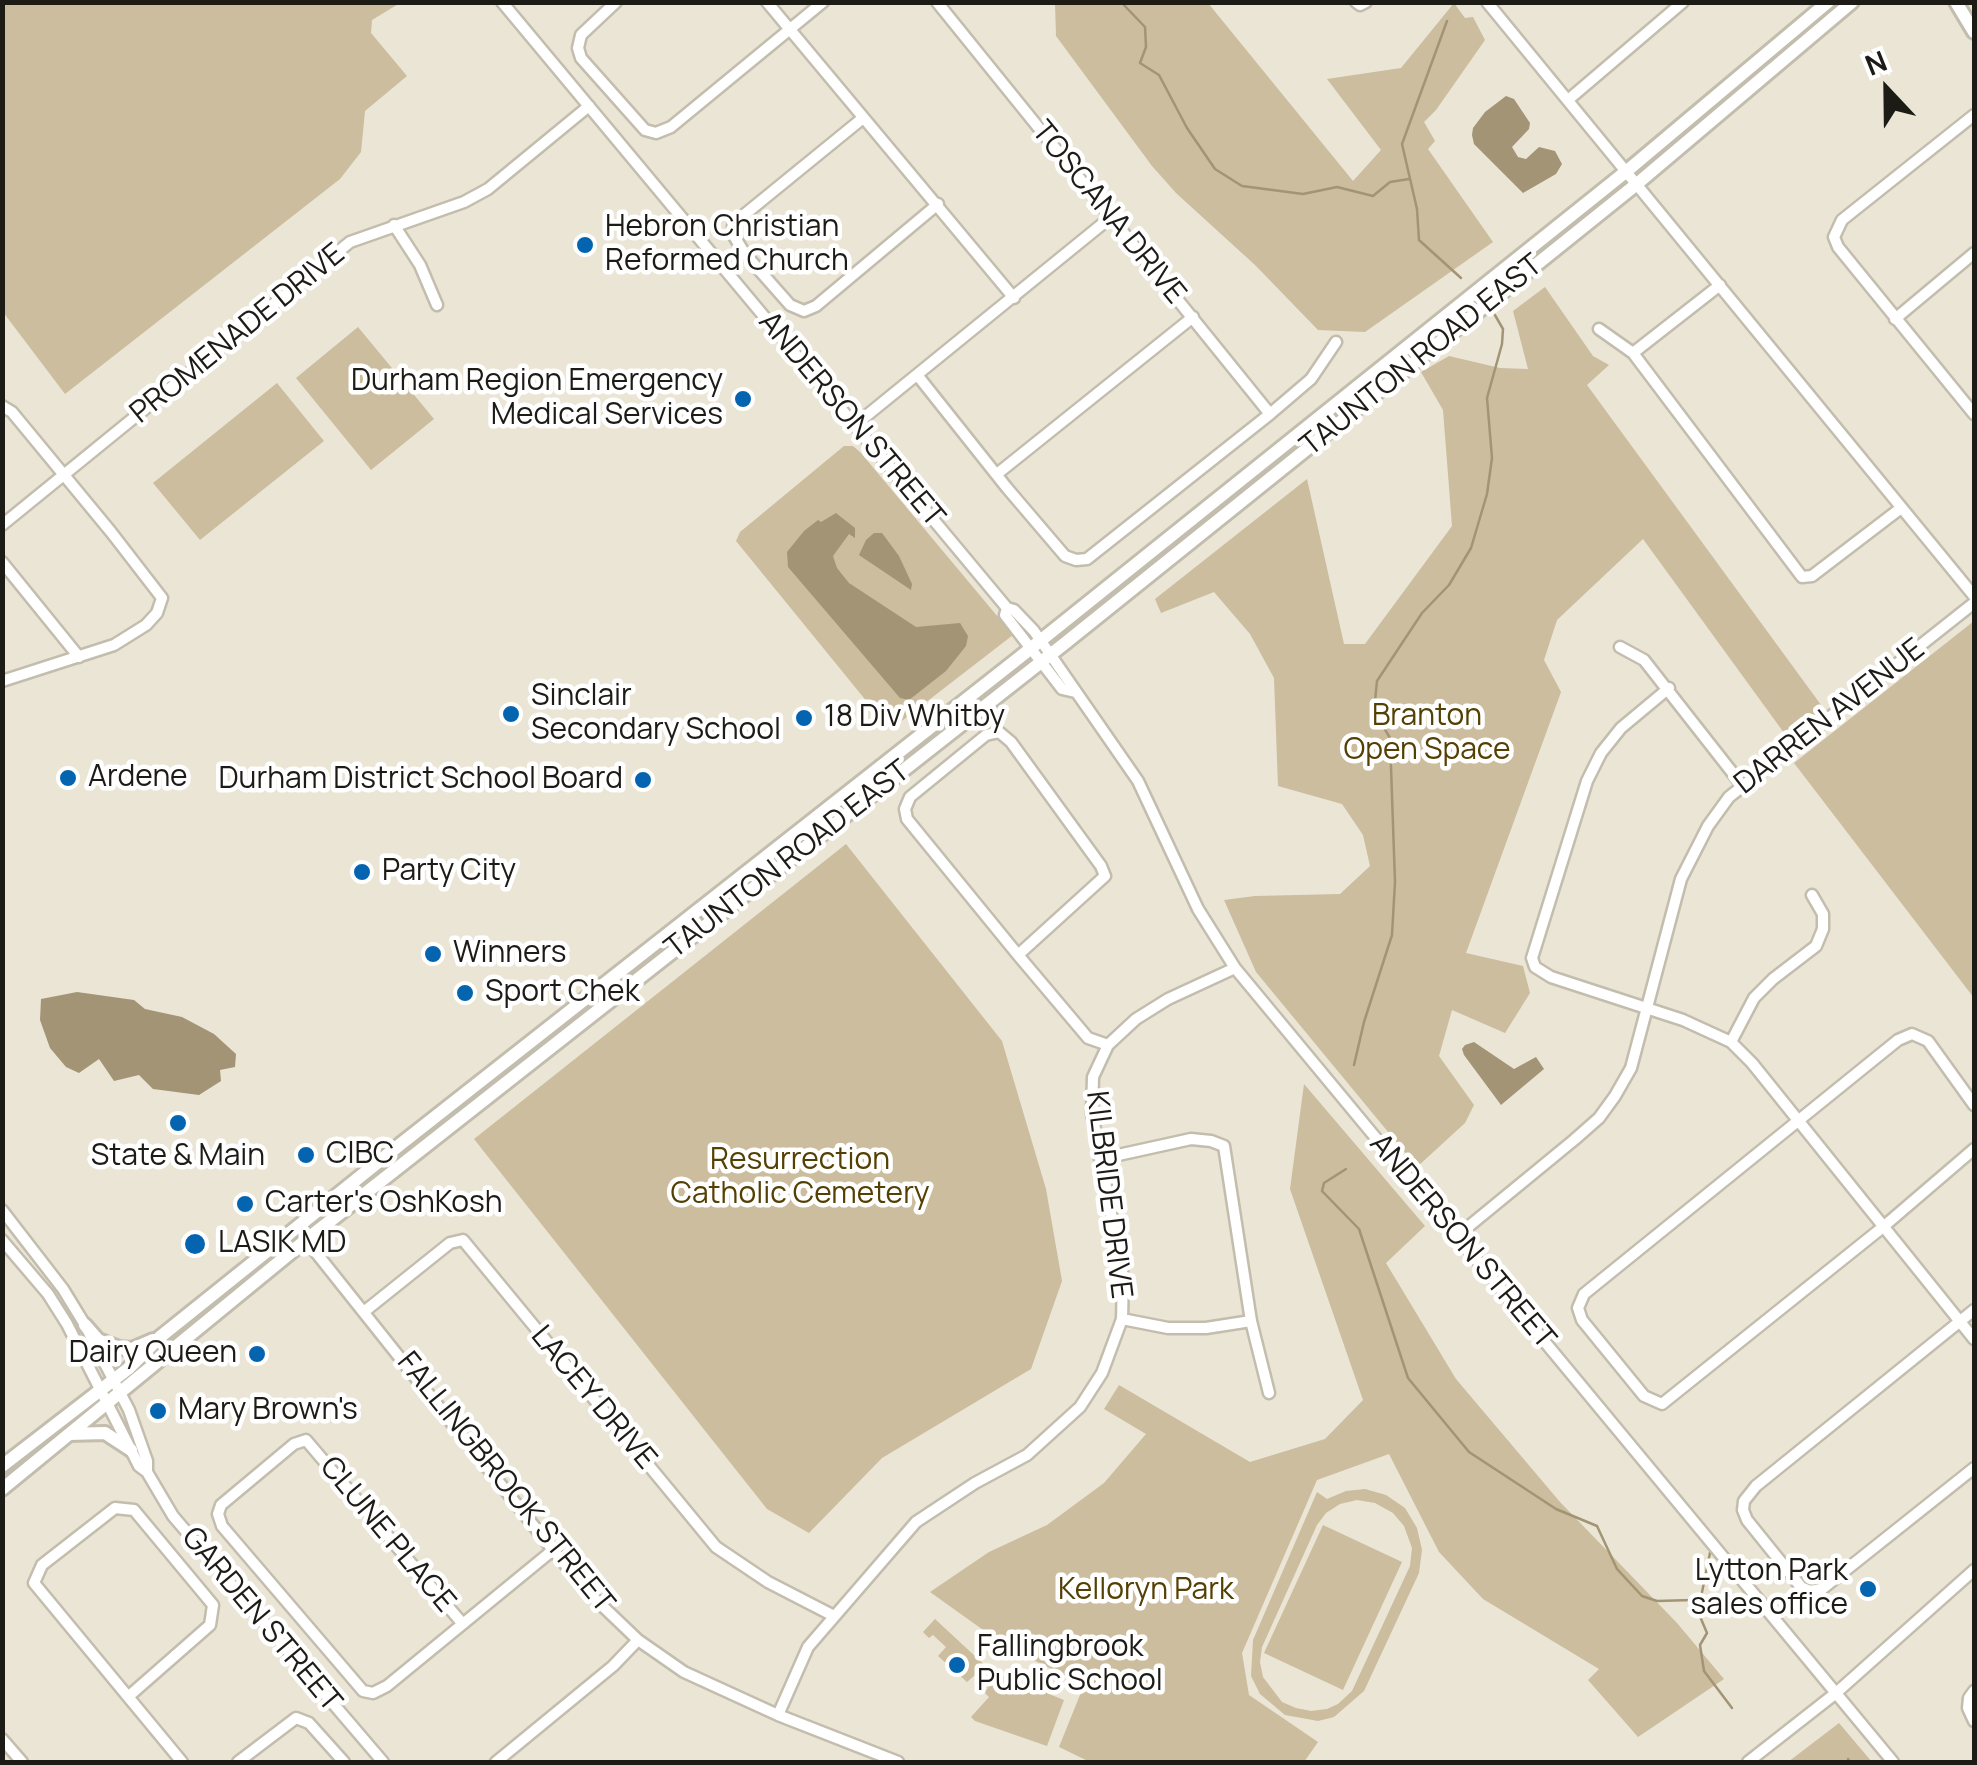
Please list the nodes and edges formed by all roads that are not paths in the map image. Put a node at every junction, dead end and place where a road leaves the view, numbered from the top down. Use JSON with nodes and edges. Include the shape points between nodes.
{"nodes":[{"id":1,"x":502,"y":2,"type":"edge"},
{"id":2,"x":616,"y":2,"type":"edge"},
{"id":3,"x":767,"y":2,"type":"edge"},
{"id":4,"x":822,"y":2,"type":"edge"},
{"id":5,"x":937,"y":2,"type":"edge"},
{"id":6,"x":1356,"y":2,"type":"edge"},
{"id":7,"x":1366,"y":2,"type":"edge"},
{"id":8,"x":1683,"y":2,"type":"edge"},
{"id":9,"x":1828,"y":2,"type":"edge"},
{"id":10,"x":1852,"y":2,"type":"edge"},
{"id":11,"x":1956,"y":2,"type":"edge"},
{"id":12,"x":1505,"y":3,"type":"edge"},
{"id":13,"x":1490,"y":7,"type":"edge"},
{"id":14,"x":790,"y":30,"type":"junction"},
{"id":15,"x":1974,"y":32,"type":"edge"},
{"id":16,"x":1568,"y":100,"type":"junction"},
{"id":17,"x":588,"y":106,"type":"junction"},
{"id":18,"x":1974,"y":115,"type":"edge"},
{"id":19,"x":863,"y":118,"type":"junction"},
{"id":20,"x":1628,"y":170,"type":"junction"},
{"id":21,"x":1638,"y":183,"type":"junction"},
{"id":22,"x":938,"y":204,"type":"junction"},
{"id":23,"x":1111,"y":217,"type":"junction"},
{"id":24,"x":394,"y":225,"type":"junction"},
{"id":25,"x":1974,"y":254,"type":"edge"},
{"id":26,"x":1720,"y":284,"type":"junction"},
{"id":27,"x":1014,"y":298,"type":"junction"},
{"id":28,"x":437,"y":305,"type":"dead end"},
{"id":29,"x":1193,"y":317,"type":"junction"},
{"id":30,"x":1895,"y":318,"type":"junction"},
{"id":31,"x":1599,"y":328,"type":"dead end"},
{"id":32,"x":1336,"y":342,"type":"dead end"},
{"id":33,"x":1634,"y":354,"type":"junction"},
{"id":34,"x":918,"y":376,"type":"junction"},
{"id":35,"x":1343,"y":398,"type":"junction"},
{"id":36,"x":1970,"y":401,"type":"edge"},
{"id":37,"x":2,"y":406,"type":"edge"},
{"id":38,"x":1354,"y":410,"type":"junction"},
{"id":39,"x":1270,"y":414,"type":"junction"},
{"id":40,"x":1974,"y":414,"type":"edge"},
{"id":41,"x":855,"y":425,"type":"junction"},
{"id":42,"x":1280,"y":447,"type":"junction"},
{"id":43,"x":1292,"y":461,"type":"junction"},
{"id":44,"x":997,"y":474,"type":"junction"},
{"id":45,"x":64,"y":476,"type":"junction"},
{"id":46,"x":1901,"y":508,"type":"junction"},
{"id":47,"x":2,"y":524,"type":"edge"},
{"id":48,"x":2,"y":562,"type":"edge"},
{"id":49,"x":1974,"y":600,"type":"edge"},
{"id":50,"x":1036,"y":645,"type":"junction"},
{"id":51,"x":1620,"y":647,"type":"dead end"},
{"id":52,"x":79,"y":657,"type":"junction"},
{"id":53,"x":1046,"y":658,"type":"junction"},
{"id":54,"x":2,"y":681,"type":"edge"},
{"id":55,"x":1669,"y":688,"type":"junction"},
{"id":56,"x":1742,"y":785,"type":"junction"},
{"id":57,"x":1812,"y":895,"type":"dead end"},
{"id":58,"x":1018,"y":955,"type":"junction"},
{"id":59,"x":1236,"y":968,"type":"junction"},
{"id":60,"x":1648,"y":1008,"type":"junction"},
{"id":61,"x":1731,"y":1042,"type":"junction"},
{"id":62,"x":1108,"y":1046,"type":"junction"},
{"id":63,"x":1974,"y":1105,"type":"edge"},
{"id":64,"x":1798,"y":1122,"type":"junction"},
{"id":65,"x":1974,"y":1149,"type":"edge"},
{"id":66,"x":1100,"y":1158,"type":"junction"},
{"id":67,"x":2,"y":1210,"type":"edge"},
{"id":68,"x":1883,"y":1228,"type":"junction"},
{"id":69,"x":1457,"y":1236,"type":"junction"},
{"id":70,"x":2,"y":1240,"type":"edge"},
{"id":71,"x":306,"y":1240,"type":"junction"},
{"id":72,"x":1974,"y":1310,"type":"edge"},
{"id":73,"x":364,"y":1311,"type":"junction"},
{"id":74,"x":1122,"y":1318,"type":"junction"},
{"id":75,"x":1251,"y":1321,"type":"junction"},
{"id":76,"x":1960,"y":1321,"type":"junction"},
{"id":77,"x":85,"y":1324,"type":"junction"},
{"id":78,"x":160,"y":1338,"type":"junction"},
{"id":79,"x":1974,"y":1339,"type":"edge"},
{"id":80,"x":111,"y":1391,"type":"junction"},
{"id":81,"x":1270,"y":1393,"type":"dead end"},
{"id":82,"x":69,"y":1434,"type":"junction"},
{"id":83,"x":132,"y":1450,"type":"junction"},
{"id":84,"x":2,"y":1466,"type":"edge"},
{"id":85,"x":1974,"y":1468,"type":"edge"},
{"id":86,"x":147,"y":1472,"type":"junction"},
{"id":87,"x":2,"y":1489,"type":"edge"},
{"id":88,"x":553,"y":1550,"type":"junction"},
{"id":89,"x":1974,"y":1570,"type":"edge"},
{"id":90,"x":832,"y":1615,"type":"junction"},
{"id":91,"x":462,"y":1623,"type":"junction"},
{"id":92,"x":638,"y":1640,"type":"junction"},
{"id":93,"x":1974,"y":1691,"type":"edge"},
{"id":94,"x":1836,"y":1694,"type":"junction"},
{"id":95,"x":128,"y":1696,"type":"junction"},
{"id":96,"x":778,"y":1715,"type":"junction"},
{"id":97,"x":1974,"y":1721,"type":"edge"},
{"id":98,"x":2,"y":1739,"type":"edge"},
{"id":99,"x":22,"y":1762,"type":"edge"},
{"id":100,"x":182,"y":1762,"type":"edge"},
{"id":101,"x":238,"y":1762,"type":"edge"},
{"id":102,"x":344,"y":1762,"type":"edge"},
{"id":103,"x":383,"y":1762,"type":"edge"},
{"id":104,"x":496,"y":1762,"type":"edge"},
{"id":105,"x":898,"y":1762,"type":"edge"},
{"id":106,"x":1748,"y":1762,"type":"edge"},
{"id":107,"x":1893,"y":1762,"type":"edge"}],
"edges":[{"from":1,"to":17,"type":"street","name":"ANDERSON STREET"},
{"from":2,"to":14,"type":"street","via":[[580,35],[578,48],[645,130],[656,133]]},
{"from":3,"to":14,"type":"street"},
{"from":4,"to":14,"type":"street"},
{"from":5,"to":23,"type":"street","name":"TOSCANA DRIVE"},
{"from":6,"to":7,"type":"street"},
{"from":8,"to":16,"type":"street"},
{"from":9,"to":20,"type":"main road","name":"TAUNTON ROAD EAST"},
{"from":10,"to":21,"type":"main road","name":"TAUNTON ROAD EAST"},
{"from":11,"to":15,"type":"main road"},
{"from":12,"to":13,"type":"street"},
{"from":13,"to":16,"type":"street"},
{"from":14,"to":19,"type":"street"},
{"from":16,"to":20,"type":"street"},
{"from":17,"to":24,"type":"street","name":"PROMENADE DRIVE","via":[[488,189]]},
{"from":17,"to":41,"type":"street","name":"ANDERSON STREET"},
{"from":18,"to":30,"type":"street","via":[[1836,228],[1838,247]]},
{"from":19,"to":22,"type":"street"},
{"from":19,"to":22,"type":"street","via":[[739,219],[734,236],[744,254],[790,305],[804,311]]},
{"from":20,"to":21,"type":"street"},
{"from":20,"to":35,"type":"main road","name":"TAUNTON ROAD EAST"},
{"from":21,"to":26,"type":"street"},
{"from":21,"to":38,"type":"main road","name":"TAUNTON ROAD EAST"},
{"from":22,"to":27,"type":"street"},
{"from":23,"to":27,"type":"street"},
{"from":23,"to":29,"type":"street","name":"TOSCANA DRIVE"},
{"from":24,"to":28,"type":"street"},
{"from":24,"to":45,"type":"street","name":"PROMENADE DRIVE","via":[[350,242]]},
{"from":25,"to":30,"type":"street"},
{"from":26,"to":33,"type":"street"},
{"from":26,"to":46,"type":"street"},
{"from":27,"to":34,"type":"street"},
{"from":29,"to":39,"type":"street"},
{"from":29,"to":44,"type":"street","name":"TOSCANA DRIVE"},
{"from":30,"to":36,"type":"street"},
{"from":31,"to":33,"type":"street"},
{"from":32,"to":39,"type":"street","via":[[1311,379]]},
{"from":33,"to":46,"type":"street","via":[[1802,577]]},
{"from":34,"to":41,"type":"street"},
{"from":34,"to":44,"type":"street"},
{"from":35,"to":38,"type":"main road"},
{"from":35,"to":42,"type":"main road","name":"TAUNTON ROAD EAST"},
{"from":36,"to":40,"type":"street"},
{"from":37,"to":45,"type":"street"},
{"from":38,"to":43,"type":"main road","name":"TAUNTON ROAD EAST"},
{"from":39,"to":44,"type":"street","via":[[1087,559],[1066,556]]},
{"from":41,"to":50,"type":"street","name":"ANDERSON STREET"},
{"from":42,"to":43,"type":"main road"},
{"from":42,"to":50,"type":"main road","name":"TAUNTON ROAD EAST"},
{"from":43,"to":53,"type":"main road","name":"TAUNTON ROAD EAST"},
{"from":45,"to":47,"type":"street","name":"PROMENADE DRIVE"},
{"from":45,"to":52,"type":"street","via":[[162,598],[146,626]]},
{"from":46,"to":49,"type":"street"},
{"from":48,"to":52,"type":"street"},
{"from":49,"to":56,"type":"street","name":"DARREN AVENUE"},
{"from":50,"to":53,"type":"street","name":"ANDERSON STREET"},
{"from":50,"to":78,"type":"main road","name":"TAUNTON ROAD EAST"},
{"from":51,"to":55,"type":"street","via":[[1644,660]]},
{"from":52,"to":54,"type":"street"},
{"from":53,"to":59,"type":"street","name":"ANDERSON STREET","via":[[1062,689],[1075,692],[1138,781],[1198,909]]},
{"from":53,"to":71,"type":"main road","name":"TAUNTON ROAD EAST"},
{"from":55,"to":56,"type":"street"},
{"from":55,"to":60,"type":"street","via":[[1621,728],[1586,780],[1532,958],[1551,977]]},
{"from":56,"to":60,"type":"street","name":"DARREN AVENUE","via":[[1708,826],[1681,879]]},
{"from":57,"to":61,"type":"street","via":[[1824,914],[1816,946],[1754,998]]},
{"from":58,"to":58,"type":"street","via":[[907,819],[906,809],[910,797],[986,735],[999,732],[1105,876]]},
{"from":58,"to":62,"type":"street","via":[[1088,1038]]},
{"from":59,"to":62,"type":"street","name":"KILBRIDE DRIVE","via":[[1168,999]]},
{"from":59,"to":69,"type":"street","name":"ANDERSON STREET"},
{"from":60,"to":61,"type":"street"},
{"from":60,"to":69,"type":"street","name":"DARREN AVENUE","via":[[1631,1068],[1598,1118]]},
{"from":61,"to":64,"type":"street"},
{"from":62,"to":66,"type":"street","name":"KILBRIDE DRIVE","via":[[1093,1077]]},
{"from":63,"to":64,"type":"street","via":[[1928,1040],[1912,1034]]},
{"from":64,"to":68,"type":"street"},
{"from":64,"to":68,"type":"street","via":[[1584,1294],[1578,1308],[1594,1335],[1644,1396],[1662,1404]]},
{"from":65,"to":68,"type":"street"},
{"from":66,"to":74,"type":"street","name":"KILBRIDE DRIVE","via":[[1123,1278]]},
{"from":66,"to":75,"type":"street","via":[[1192,1139],[1224,1146]]},
{"from":67,"to":77,"type":"street","name":"GARDEN STREET"},
{"from":68,"to":76,"type":"street"},
{"from":69,"to":94,"type":"street","name":"ANDERSON STREET"},
{"from":70,"to":80,"type":"street","name":"GARDEN STREET","via":[[48,1294]]},
{"from":71,"to":73,"type":"street","name":"FALLINGBROOK STREET"},
{"from":71,"to":80,"type":"main road","name":"TAUNTON ROAD EAST"},
{"from":72,"to":76,"type":"street"},
{"from":73,"to":88,"type":"street","name":"FALLINGBROOK STREET"},
{"from":73,"to":90,"type":"street","name":"LACEY DRIVE","via":[[462,1240],[716,1547]]},
{"from":74,"to":75,"type":"street","via":[[1168,1328]]},
{"from":74,"to":90,"type":"street","name":"KILBRIDE DRIVE","via":[[1102,1373],[1068,1420],[1027,1455],[916,1522]]},
{"from":75,"to":81,"type":"street"},
{"from":76,"to":79,"type":"street"},
{"from":76,"to":85,"type":"street","via":[[1756,1486],[1743,1510],[1801,1587],[1822,1589]]},
{"from":77,"to":78,"type":"main road","via":[[98,1340],[120,1348]]},
{"from":77,"to":80,"type":"street","name":"GARDEN STREET"},
{"from":78,"to":80,"type":"main road","name":"TAUNTON ROAD EAST"},
{"from":80,"to":82,"type":"main road","name":"TAUNTON ROAD EAST"},
{"from":80,"to":83,"type":"street","name":"GARDEN STREET"},
{"from":80,"to":84,"type":"main road","name":"TAUNTON ROAD EAST"},
{"from":80,"to":86,"type":"street","name":"GARDEN STREET"},
{"from":82,"to":83,"type":"main road","via":[[106,1433]]},
{"from":82,"to":87,"type":"main road","name":"TAUNTON ROAD EAST"},
{"from":83,"to":86,"type":"street","name":"GARDEN STREET"},
{"from":86,"to":103,"type":"street","name":"GARDEN STREET","via":[[173,1516]]},
{"from":88,"to":91,"type":"street","name":"CLUNE PLACE"},
{"from":88,"to":92,"type":"street","name":"FALLINGBROOK STREET"},
{"from":89,"to":94,"type":"street"},
{"from":90,"to":96,"type":"street","name":"KILBRIDE DRIVE","via":[[808,1647]]},
{"from":91,"to":91,"type":"street","name":"CLUNE PLACE","via":[[306,1440],[219,1508],[222,1526],[363,1691],[386,1686]]},
{"from":92,"to":96,"type":"street","name":"FALLINGBROOK STREET","via":[[684,1672]]},
{"from":92,"to":104,"type":"street"},
{"from":93,"to":97,"type":"street","via":[[1968,1702]]},
{"from":94,"to":106,"type":"street"},
{"from":94,"to":107,"type":"street","name":"ANDERSON STREET"},
{"from":95,"to":95,"type":"street","via":[[210,1625],[214,1605],[134,1510],[115,1508],[42,1564],[34,1583]]},
{"from":95,"to":100,"type":"street"},
{"from":96,"to":105,"type":"street","name":"FALLINGBROOK STREET"},
{"from":98,"to":99,"type":"street"},
{"from":101,"to":102,"type":"street","via":[[296,1718]]}]}
